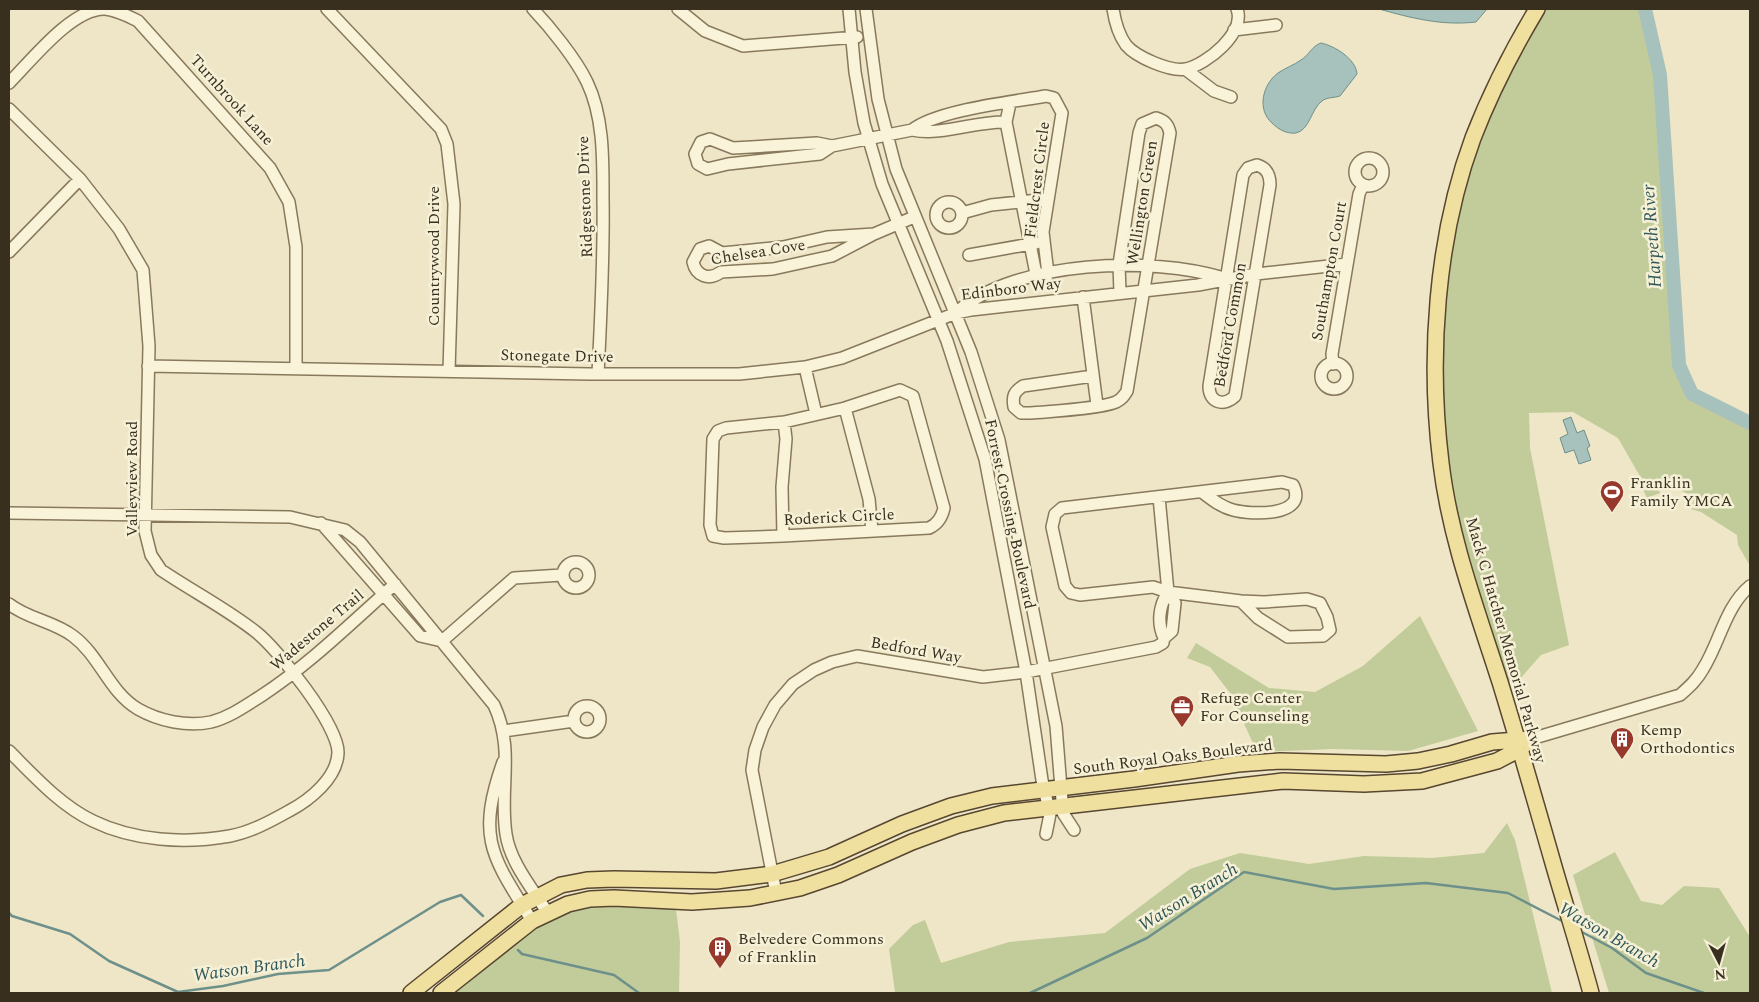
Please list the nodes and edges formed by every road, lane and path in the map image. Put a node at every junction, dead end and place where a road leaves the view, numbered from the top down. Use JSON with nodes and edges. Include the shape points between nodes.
{"nodes":[{"id":1,"x":327,"y":9,"type":"edge"},
{"id":2,"x":532,"y":9,"type":"edge"},
{"id":3,"x":678,"y":9,"type":"edge"},
{"id":4,"x":849,"y":9,"type":"edge"},
{"id":5,"x":866,"y":9,"type":"edge"},
{"id":6,"x":1113,"y":9,"type":"edge"},
{"id":7,"x":1237,"y":9,"type":"edge"},
{"id":8,"x":1537,"y":9,"type":"edge"},
{"id":9,"x":1276,"y":25,"type":"dead end"},
{"id":10,"x":1234,"y":30,"type":"junction"},
{"id":11,"x":868,"y":36,"type":"junction"},
{"id":12,"x":851,"y":38,"type":"junction"},
{"id":13,"x":1185,"y":69,"type":"junction"},
{"id":14,"x":9,"y":83,"type":"edge"},
{"id":15,"x":1231,"y":97,"type":"dead end"},
{"id":16,"x":1010,"y":103,"type":"junction"},
{"id":17,"x":9,"y":109,"type":"edge"},
{"id":18,"x":1006,"y":122,"type":"junction"},
{"id":19,"x":912,"y":130,"type":"junction"},
{"id":20,"x":886,"y":136,"type":"junction"},
{"id":21,"x":868,"y":139,"type":"junction"},
{"id":22,"x":832,"y":146,"type":"junction"},
{"id":23,"x":727,"y":147,"type":"junction"},
{"id":24,"x":728,"y":164,"type":"junction"},
{"id":25,"x":80,"y":179,"type":"junction"},
{"id":26,"x":1363,"y":185,"type":"dead end"},
{"id":27,"x":1048,"y":199,"type":"junction"},
{"id":28,"x":1021,"y":201,"type":"junction"},
{"id":29,"x":962,"y":212,"type":"dead end"},
{"id":30,"x":914,"y":217,"type":"junction"},
{"id":31,"x":897,"y":224,"type":"junction"},
{"id":32,"x":874,"y":234,"type":"junction"},
{"id":33,"x":1043,"y":242,"type":"junction"},
{"id":34,"x":796,"y":244,"type":"junction"},
{"id":35,"x":1030,"y":244,"type":"junction"},
{"id":36,"x":9,"y":252,"type":"edge"},
{"id":37,"x":726,"y":252,"type":"junction"},
{"id":38,"x":969,"y":256,"type":"dead end"},
{"id":39,"x":800,"y":263,"type":"junction"},
{"id":40,"x":1119,"y":264,"type":"junction"},
{"id":41,"x":1149,"y":264,"type":"junction"},
{"id":42,"x":1347,"y":264,"type":"junction"},
{"id":43,"x":728,"y":271,"type":"junction"},
{"id":44,"x":1256,"y":274,"type":"junction"},
{"id":45,"x":1043,"y":277,"type":"junction"},
{"id":46,"x":1226,"y":278,"type":"junction"},
{"id":47,"x":1143,"y":291,"type":"junction"},
{"id":48,"x":1120,"y":293,"type":"junction"},
{"id":49,"x":1083,"y":297,"type":"junction"},
{"id":50,"x":1046,"y":301,"type":"junction"},
{"id":51,"x":956,"y":313,"type":"junction"},
{"id":52,"x":939,"y":321,"type":"junction"},
{"id":53,"x":1333,"y":364,"type":"dead end"},
{"id":54,"x":148,"y":366,"type":"junction"},
{"id":55,"x":805,"y":366,"type":"junction"},
{"id":56,"x":296,"y":368,"type":"junction"},
{"id":57,"x":449,"y":371,"type":"junction"},
{"id":58,"x":598,"y":374,"type":"junction"},
{"id":59,"x":1093,"y":376,"type":"junction"},
{"id":60,"x":1097,"y":405,"type":"junction"},
{"id":61,"x":845,"y":408,"type":"junction"},
{"id":62,"x":816,"y":414,"type":"junction"},
{"id":63,"x":784,"y":422,"type":"junction"},
{"id":64,"x":1202,"y":492,"type":"junction"},
{"id":65,"x":1159,"y":497,"type":"junction"},
{"id":66,"x":9,"y":513,"type":"edge"},
{"id":67,"x":145,"y":516,"type":"junction"},
{"id":68,"x":320,"y":523,"type":"junction"},
{"id":69,"x":872,"y":531,"type":"junction"},
{"id":70,"x":783,"y":536,"type":"junction"},
{"id":71,"x":562,"y":575,"type":"dead end"},
{"id":72,"x":395,"y":584,"type":"junction"},
{"id":73,"x":1750,"y":586,"type":"edge"},
{"id":74,"x":1168,"y":592,"type":"junction"},
{"id":75,"x":385,"y":593,"type":"junction"},
{"id":76,"x":1241,"y":601,"type":"junction"},
{"id":77,"x":9,"y":604,"type":"edge"},
{"id":78,"x":442,"y":641,"type":"junction"},
{"id":79,"x":1044,"y":667,"type":"junction"},
{"id":80,"x":1026,"y":672,"type":"junction"},
{"id":81,"x":293,"y":674,"type":"junction"},
{"id":82,"x":574,"y":721,"type":"dead end"},
{"id":83,"x":504,"y":731,"type":"junction"},
{"id":84,"x":1523,"y":742,"type":"junction"},
{"id":85,"x":9,"y":751,"type":"edge"},
{"id":86,"x":505,"y":756,"type":"junction"},
{"id":87,"x":1062,"y":788,"type":"junction"},
{"id":88,"x":1044,"y":790,"type":"junction"},
{"id":89,"x":1056,"y":806,"type":"junction"},
{"id":90,"x":1074,"y":830,"type":"dead end"},
{"id":91,"x":1046,"y":834,"type":"dead end"},
{"id":92,"x":772,"y":874,"type":"junction"},
{"id":93,"x":776,"y":893,"type":"junction"},
{"id":94,"x":537,"y":896,"type":"junction"},
{"id":95,"x":522,"y":905,"type":"junction"},
{"id":96,"x":547,"y":912,"type":"junction"},
{"id":97,"x":532,"y":920,"type":"junction"},
{"id":98,"x":1589,"y":986,"type":"edge"},
{"id":99,"x":411,"y":993,"type":"edge"},
{"id":100,"x":441,"y":993,"type":"edge"}],
"edges":[{"from":1,"to":57,"type":"street","name":"Countrywood Drive","via":[[441,129],[447,144],[454,204]]},
{"from":2,"to":58,"type":"street","name":"Ridgestone Drive","via":[[548,25],[587,82],[603,150],[604,262]]},
{"from":3,"to":12,"type":"street","via":[[705,31],[743,46]]},
{"from":4,"to":12,"type":"street","name":"Forrest Crossing Boulevard"},
{"from":5,"to":11,"type":"street","name":"Forrest Crossing Boulevard"},
{"from":6,"to":13,"type":"street","via":[[1115,25],[1127,46],[1143,58]]},
{"from":7,"to":10,"type":"street"},
{"from":8,"to":84,"type":"main road","name":"Mack C Hatcher Memorial Parkway","via":[[1508,61],[1470,148],[1448,234],[1437,310],[1435,388],[1441,466],[1465,575]]},
{"from":9,"to":10,"type":"street"},
{"from":10,"to":13,"type":"street","via":[[1226,44]]},
{"from":11,"to":12,"type":"street"},
{"from":11,"to":20,"type":"street","name":"Forrest Crossing Boulevard"},
{"from":12,"to":21,"type":"street","name":"Forrest Crossing Boulevard"},
{"from":13,"to":15,"type":"street","via":[[1214,91]]},
{"from":14,"to":56,"type":"street","name":"Turnbrook Lane","via":[[63,30],[86,13],[105,9],[138,21],[270,168],[289,202],[296,247]]},
{"from":16,"to":18,"type":"street","name":"Fieldcrest Circle"},
{"from":16,"to":19,"type":"street","name":"Fieldcrest Circle","via":[[946,115],[919,124]]},
{"from":16,"to":27,"type":"street","name":"Fieldcrest Circle","via":[[1046,96],[1054,98],[1060,105],[1062,112]]},
{"from":17,"to":25,"type":"street","name":"Valleyview Road"},
{"from":18,"to":19,"type":"street","name":"Fieldcrest Circle"},
{"from":18,"to":28,"type":"street","name":"Fieldcrest Circle"},
{"from":19,"to":20,"type":"street","name":"Fieldcrest Circle"},
{"from":20,"to":21,"type":"street","name":"Fieldcrest Circle"},
{"from":20,"to":30,"type":"street","name":"Forrest Crossing Boulevard"},
{"from":21,"to":22,"type":"street","name":"Fieldcrest Circle"},
{"from":21,"to":31,"type":"street","name":"Forrest Crossing Boulevard"},
{"from":22,"to":23,"type":"street","via":[[817,143]]},
{"from":22,"to":24,"type":"street","via":[[820,154]]},
{"from":23,"to":24,"type":"street"},
{"from":23,"to":24,"type":"street","via":[[715,140],[706,140],[698,146],[695,154],[698,164],[707,170]]},
{"from":25,"to":36,"type":"street"},
{"from":25,"to":54,"type":"street","name":"Valleyview Road","via":[[119,229],[143,270]]},
{"from":26,"to":42,"type":"street","name":"Southampton Court"},
{"from":27,"to":28,"type":"street"},
{"from":27,"to":33,"type":"street","name":"Fieldcrest Circle"},
{"from":28,"to":29,"type":"street"},
{"from":28,"to":35,"type":"street","name":"Fieldcrest Circle"},
{"from":30,"to":31,"type":"street","name":"Chelsea Cove"},
{"from":30,"to":51,"type":"street","name":"Forrest Crossing Boulevard"},
{"from":31,"to":32,"type":"street","name":"Chelsea Cove"},
{"from":31,"to":52,"type":"street","name":"Forrest Crossing Boulevard"},
{"from":32,"to":34,"type":"street","name":"Chelsea Cove","via":[[827,237]]},
{"from":32,"to":39,"type":"street","name":"Chelsea Cove","via":[[832,256]]},
{"from":33,"to":35,"type":"street"},
{"from":33,"to":45,"type":"street","name":"Fieldcrest Circle"},
{"from":34,"to":37,"type":"street","name":"Chelsea Cove"},
{"from":34,"to":39,"type":"street"},
{"from":35,"to":38,"type":"street"},
{"from":35,"to":45,"type":"street","name":"Fieldcrest Circle"},
{"from":37,"to":43,"type":"street"},
{"from":37,"to":43,"type":"street","name":"Chelsea Cove","via":[[704,247],[696,252],[693,262],[697,272],[706,277]]},
{"from":39,"to":43,"type":"street","name":"Chelsea Cove"},
{"from":40,"to":41,"type":"street","name":"Edinboro Way"},
{"from":40,"to":41,"type":"street","name":"Wellington Green","via":[[1139,133],[1142,124],[1156,118],[1163,120],[1170,133]]},
{"from":40,"to":45,"type":"street","name":"Edinboro Way"},
{"from":40,"to":48,"type":"street","name":"Wellington Green"},
{"from":41,"to":46,"type":"street","name":"Edinboro Way"},
{"from":41,"to":47,"type":"street","name":"Wellington Green"},
{"from":42,"to":44,"type":"street","name":"Edinboro Way"},
{"from":42,"to":53,"type":"street","name":"Southampton Court"},
{"from":44,"to":46,"type":"street","name":"Edinboro Way"},
{"from":44,"to":46,"type":"street","name":"Bedford Common","via":[[1270,184],[1267,172],[1257,165],[1248,168],[1243,175]]},
{"from":44,"to":46,"type":"street","name":"Bedford Common","via":[[1235,396],[1230,401],[1221,402],[1209,395],[1209,386]]},
{"from":45,"to":50,"type":"street","name":"Fieldcrest Circle"},
{"from":45,"to":51,"type":"street","name":"Edinboro Way","via":[[1004,286],[968,303]]},
{"from":46,"to":47,"type":"street","name":"Edinboro Way","via":[[1198,285]]},
{"from":47,"to":48,"type":"street","name":"Edinboro Way"},
{"from":47,"to":60,"type":"street","name":"Wellington Green","via":[[1127,391],[1116,402]]},
{"from":48,"to":49,"type":"street","name":"Edinboro Way"},
{"from":49,"to":50,"type":"street","name":"Edinboro Way"},
{"from":49,"to":59,"type":"street"},
{"from":50,"to":51,"type":"street","name":"Edinboro Way"},
{"from":51,"to":52,"type":"street","name":"Stonegate Drive"},
{"from":51,"to":79,"type":"street","name":"Forrest Crossing Boulevard","via":[[999,440]]},
{"from":52,"to":55,"type":"street","name":"Stonegate Drive","via":[[850,355]]},
{"from":52,"to":80,"type":"street","name":"Forrest Crossing Boulevard","via":[[985,459]]},
{"from":54,"to":56,"type":"street","name":"Stonegate Drive"},
{"from":54,"to":67,"type":"street","name":"Valleyview Road"},
{"from":55,"to":58,"type":"street","name":"Stonegate Drive","via":[[739,374]]},
{"from":55,"to":62,"type":"street"},
{"from":56,"to":57,"type":"street","name":"Stonegate Drive"},
{"from":57,"to":58,"type":"street","name":"Stonegate Drive"},
{"from":59,"to":60,"type":"street"},
{"from":59,"to":60,"type":"street","name":"Wellington Green","via":[[1023,386],[1013,397],[1014,407],[1021,413]]},
{"from":61,"to":62,"type":"street","name":"Roderick Circle"},
{"from":61,"to":69,"type":"street","via":[[869,499]]},
{"from":61,"to":69,"type":"street","name":"Roderick Circle","via":[[900,390],[913,396],[944,508],[939,520],[929,528]]},
{"from":62,"to":63,"type":"street","name":"Roderick Circle"},
{"from":63,"to":70,"type":"street"},
{"from":63,"to":70,"type":"street","name":"Roderick Circle","via":[[726,428],[715,435],[710,525],[713,536],[724,538]]},
{"from":64,"to":64,"type":"street","via":[[1231,510],[1251,514],[1288,508],[1296,495],[1293,485],[1282,482]]},
{"from":64,"to":65,"type":"street"},
{"from":65,"to":74,"type":"street","name":"Bedford Way"},
{"from":65,"to":74,"type":"street","via":[[1062,508],[1055,514],[1052,527],[1065,586],[1071,593],[1080,595],[1153,587]]},
{"from":66,"to":67,"type":"street"},
{"from":67,"to":68,"type":"street","via":[[249,515],[290,517]]},
{"from":67,"to":81,"type":"street","name":"Valleyview Road","via":[[151,555],[161,570],[257,633]]},
{"from":68,"to":72,"type":"street","via":[[345,530],[360,542]]},
{"from":68,"to":75,"type":"street"},
{"from":69,"to":70,"type":"street","name":"Roderick Circle"},
{"from":71,"to":78,"type":"street","via":[[514,578]]},
{"from":72,"to":75,"type":"street","name":"Wadestone Trail"},
{"from":72,"to":78,"type":"street"},
{"from":73,"to":84,"type":"street","via":[[1738,596],[1704,668],[1680,695]]},
{"from":74,"to":76,"type":"street"},
{"from":74,"to":79,"type":"street","name":"Bedford Way","via":[[1175,603],[1172,631],[1163,643],[1156,647]]},
{"from":75,"to":78,"type":"street","via":[[420,636]]},
{"from":75,"to":81,"type":"street","name":"Wadestone Trail"},
{"from":76,"to":76,"type":"street","via":[[1258,618],[1288,637],[1323,636],[1330,630],[1328,617],[1320,603],[1313,600]]},
{"from":77,"to":81,"type":"street","name":"Wadestone Trail","via":[[73,636],[92,654],[118,694],[138,709],[186,724],[210,722],[233,714]]},
{"from":78,"to":83,"type":"street","via":[[494,704]]},
{"from":79,"to":80,"type":"street","name":"Bedford Way"},
{"from":79,"to":87,"type":"street","name":"Forrest Crossing Boulevard","via":[[1056,726]]},
{"from":80,"to":88,"type":"street","name":"Forrest Crossing Boulevard"},
{"from":80,"to":92,"type":"street","name":"Bedford Way","via":[[984,677],[858,656],[832,662],[793,684],[775,705],[754,750],[752,770]]},
{"from":81,"to":85,"type":"street","name":"Valleyview Road","via":[[319,706],[336,738],[338,753],[330,776],[301,805],[264,825],[232,836],[166,839],[129,834],[92,821],[62,800]]},
{"from":82,"to":83,"type":"street"},
{"from":83,"to":86,"type":"street"},
{"from":84,"to":87,"type":"main road","name":"South Royal Oaks Boulevard","via":[[1492,742],[1418,761],[1238,764]]},
{"from":84,"to":89,"type":"main road","via":[[1497,761],[1414,782],[1283,781]]},
{"from":84,"to":98,"type":"main road","name":"Mack C Hatcher Memorial Parkway","via":[[1556,874]]},
{"from":86,"to":94,"type":"street","via":[[506,834],[513,856]]},
{"from":86,"to":95,"type":"street","via":[[489,818],[489,837],[499,869]]},
{"from":87,"to":88,"type":"main road","name":"South Royal Oaks Boulevard"},
{"from":87,"to":89,"type":"street","name":"Forrest Crossing Boulevard"},
{"from":88,"to":89,"type":"street","name":"Forrest Crossing Boulevard"},
{"from":88,"to":92,"type":"main road","name":"South Royal Oaks Boulevard","via":[[992,796],[951,806],[830,857]]},
{"from":89,"to":90,"type":"street","name":"Forrest Crossing Boulevard"},
{"from":89,"to":91,"type":"street","name":"Forrest Crossing Boulevard","via":[[1050,814]]},
{"from":89,"to":93,"type":"main road","via":[[1004,813],[958,825],[838,875]]},
{"from":92,"to":93,"type":"street","name":"Bedford Way"},
{"from":92,"to":94,"type":"main road","name":"South Royal Oaks Boulevard","via":[[716,881],[587,880],[561,885]]},
{"from":93,"to":96,"type":"main road","via":[[718,902],[590,899]]},
{"from":94,"to":95,"type":"main road","name":"South Royal Oaks Boulevard"},
{"from":94,"to":96,"type":"street"},
{"from":95,"to":97,"type":"street"},
{"from":95,"to":99,"type":"main road","name":"South Royal Oaks Boulevard"},
{"from":96,"to":97,"type":"main road"},
{"from":97,"to":100,"type":"main road"}]}
